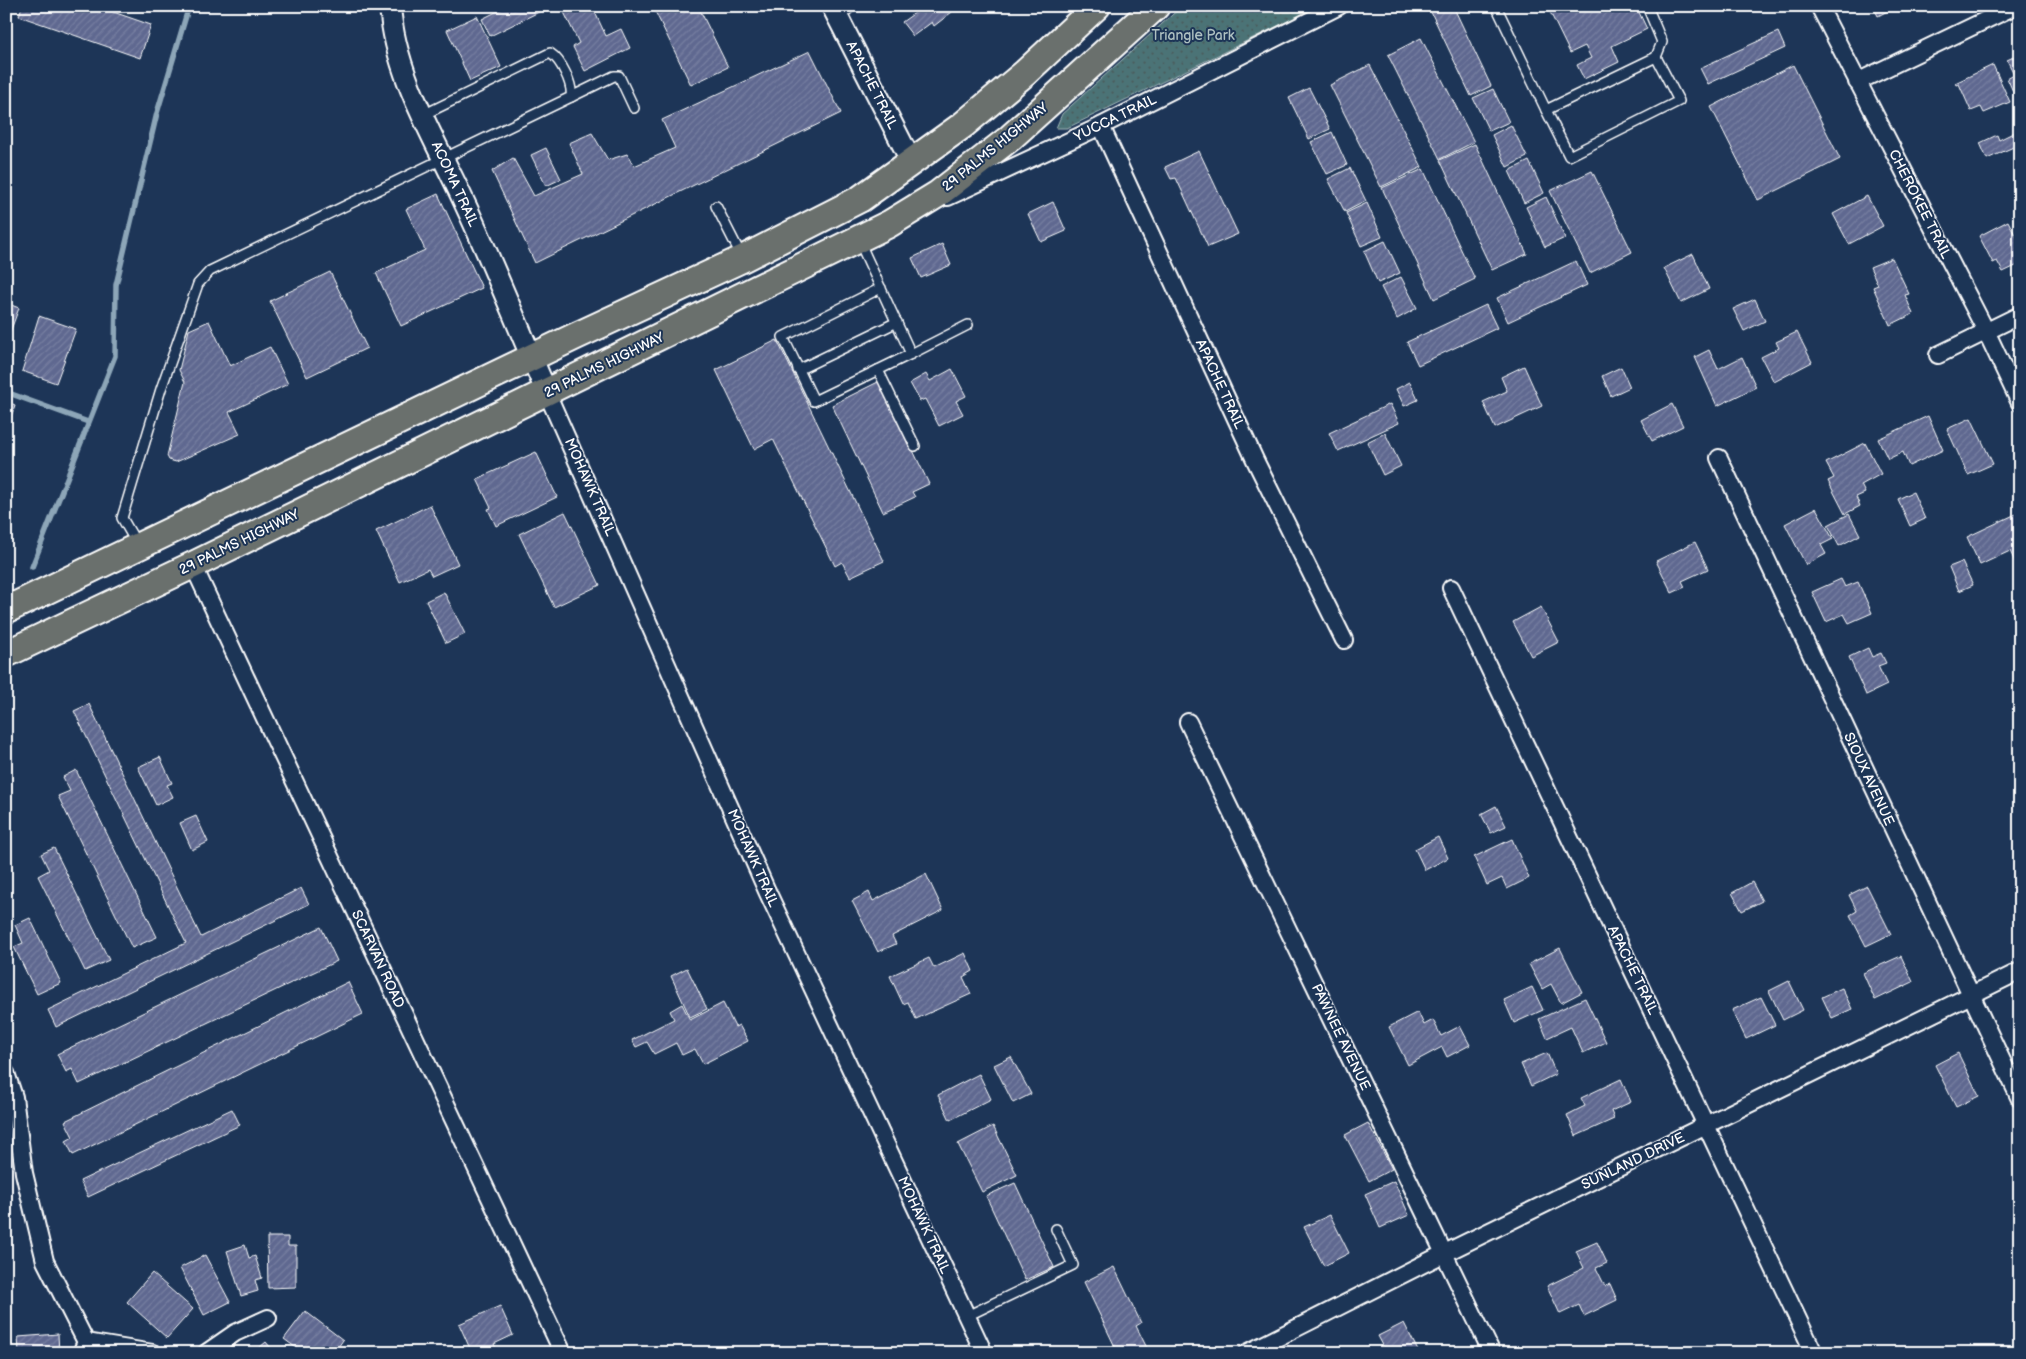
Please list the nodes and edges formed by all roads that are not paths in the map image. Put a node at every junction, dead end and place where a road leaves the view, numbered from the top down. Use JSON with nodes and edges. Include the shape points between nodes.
{"nodes":[{"id":1,"x":390,"y":6,"type":"edge"},
{"id":2,"x":1096,"y":6,"type":"edge"},
{"id":3,"x":1156,"y":6,"type":"edge"},
{"id":4,"x":1339,"y":6,"type":"edge"},
{"id":5,"x":1496,"y":6,"type":"edge"},
{"id":6,"x":1647,"y":6,"type":"edge"},
{"id":7,"x":1818,"y":6,"type":"edge"},
{"id":8,"x":2015,"y":6,"type":"edge"},
{"id":9,"x":841,"y":10,"type":"edge"},
{"id":10,"x":1656,"y":57,"type":"junction"},
{"id":11,"x":1857,"y":82,"type":"junction"},
{"id":12,"x":571,"y":97,"type":"junction"},
{"id":13,"x":634,"y":108,"type":"dead end"},
{"id":14,"x":1546,"y":110,"type":"junction"},
{"id":15,"x":423,"y":115,"type":"junction"},
{"id":16,"x":1101,"y":126,"type":"junction"},
{"id":17,"x":444,"y":158,"type":"junction"},
{"id":18,"x":912,"y":163,"type":"junction"},
{"id":19,"x":716,"y":206,"type":"dead end"},
{"id":20,"x":889,"y":224,"type":"junction"},
{"id":21,"x":859,"y":241,"type":"junction"},
{"id":22,"x":742,"y":258,"type":"junction"},
{"id":23,"x":881,"y":288,"type":"junction"},
{"id":24,"x":2020,"y":315,"type":"edge"},
{"id":25,"x":897,"y":322,"type":"junction"},
{"id":26,"x":968,"y":325,"type":"dead end"},
{"id":27,"x":1986,"y":332,"type":"junction"},
{"id":28,"x":912,"y":354,"type":"junction"},
{"id":29,"x":1938,"y":355,"type":"dead end"},
{"id":30,"x":532,"y":358,"type":"junction"},
{"id":31,"x":798,"y":370,"type":"junction"},
{"id":32,"x":878,"y":370,"type":"junction"},
{"id":33,"x":547,"y":393,"type":"junction"},
{"id":34,"x":2020,"y":403,"type":"edge"},
{"id":35,"x":915,"y":446,"type":"dead end"},
{"id":36,"x":1719,"y":458,"type":"dead end"},
{"id":37,"x":138,"y":546,"type":"junction"},
{"id":38,"x":193,"y":565,"type":"junction"},
{"id":39,"x":1451,"y":588,"type":"dead end"},
{"id":40,"x":6,"y":610,"type":"edge"},
{"id":41,"x":1344,"y":640,"type":"dead end"},
{"id":42,"x":6,"y":654,"type":"edge"},
{"id":43,"x":1188,"y":722,"type":"dead end"},
{"id":44,"x":2020,"y":971,"type":"edge"},
{"id":45,"x":1969,"y":994,"type":"junction"},
{"id":46,"x":6,"y":1073,"type":"edge"},
{"id":47,"x":2020,"y":1099,"type":"edge"},
{"id":48,"x":1707,"y":1125,"type":"junction"},
{"id":49,"x":1056,"y":1228,"type":"dead end"},
{"id":50,"x":1445,"y":1253,"type":"junction"},
{"id":51,"x":967,"y":1316,"type":"junction"},
{"id":52,"x":268,"y":1318,"type":"dead end"},
{"id":53,"x":84,"y":1347,"type":"edge"},
{"id":54,"x":153,"y":1353,"type":"edge"},
{"id":55,"x":206,"y":1353,"type":"edge"},
{"id":56,"x":563,"y":1353,"type":"edge"},
{"id":57,"x":984,"y":1353,"type":"edge"},
{"id":58,"x":1247,"y":1353,"type":"edge"},
{"id":59,"x":1492,"y":1353,"type":"edge"},
{"id":60,"x":1814,"y":1353,"type":"edge"}],
"edges":[{"from":1,"to":15,"type":"street","name":"ACOMA TRAIL","via":[[400,62]]},
{"from":2,"to":18,"type":"main road","via":[[1018,79]]},
{"from":3,"to":20,"type":"main road","name":"29 PALMS HIGHWAY","via":[[1010,138],[938,194]]},
{"from":4,"to":16,"type":"street","name":"YUCCA TRAIL"},
{"from":5,"to":14,"type":"lane"},
{"from":6,"to":10,"type":"lane","via":[[1662,42]]},
{"from":7,"to":11,"type":"street","name":"CHEROKEE TRAIL"},
{"from":8,"to":11,"type":"street"},
{"from":9,"to":18,"type":"street","name":"APACHE TRAIL"},
{"from":10,"to":14,"type":"lane"},
{"from":10,"to":14,"type":"lane","via":[[1679,101],[1569,156]]},
{"from":11,"to":27,"type":"street","name":"CHEROKEE TRAIL"},
{"from":12,"to":13,"type":"lane","via":[[619,76]]},
{"from":12,"to":15,"type":"lane","via":[[572,90],[556,57],[550,53]]},
{"from":12,"to":17,"type":"lane"},
{"from":15,"to":17,"type":"street","name":"ACOMA TRAIL"},
{"from":16,"to":20,"type":"street","name":"YUCCA TRAIL"},
{"from":16,"to":41,"type":"street","name":"APACHE TRAIL","via":[[1256,462]]},
{"from":17,"to":30,"type":"street","name":"ACOMA TRAIL"},
{"from":17,"to":37,"type":"lane","via":[[210,271],[198,284],[161,389],[122,518]]},
{"from":18,"to":22,"type":"main road","via":[[860,199]]},
{"from":19,"to":22,"type":"lane"},
{"from":20,"to":21,"type":"main road","name":"29 PALMS HIGHWAY"},
{"from":21,"to":23,"type":"lane"},
{"from":21,"to":33,"type":"main road","name":"29 PALMS HIGHWAY"},
{"from":22,"to":30,"type":"main road"},
{"from":23,"to":25,"type":"lane"},
{"from":23,"to":31,"type":"lane","via":[[783,337]]},
{"from":24,"to":27,"type":"street"},
{"from":25,"to":28,"type":"lane"},
{"from":25,"to":31,"type":"lane"},
{"from":26,"to":28,"type":"lane"},
{"from":27,"to":29,"type":"street"},
{"from":27,"to":34,"type":"street","name":"CHEROKEE TRAIL"},
{"from":28,"to":32,"type":"lane"},
{"from":30,"to":33,"type":"street","name":"MOHAWK TRAIL"},
{"from":30,"to":37,"type":"main road"},
{"from":31,"to":32,"type":"lane","via":[[814,401]]},
{"from":32,"to":35,"type":"lane"},
{"from":33,"to":38,"type":"main road","name":"29 PALMS HIGHWAY"},
{"from":33,"to":51,"type":"street","name":"MOHAWK TRAIL","via":[[767,890]]},
{"from":36,"to":45,"type":"street","name":"SIOUX AVENUE"},
{"from":37,"to":40,"type":"main road"},
{"from":38,"to":42,"type":"main road","name":"29 PALMS HIGHWAY"},
{"from":38,"to":56,"type":"street","name":"SCARVAN ROAD"},
{"from":39,"to":48,"type":"street","name":"APACHE TRAIL"},
{"from":43,"to":50,"type":"street","name":"PAWNEE AVENUE"},
{"from":44,"to":45,"type":"street","name":"SUNLAND DRIVE"},
{"from":45,"to":47,"type":"street","name":"SIOUX AVENUE"},
{"from":45,"to":48,"type":"street","name":"SUNLAND DRIVE"},
{"from":46,"to":53,"type":"street","via":[[14,1097],[24,1173],[44,1260]]},
{"from":48,"to":50,"type":"street","name":"SUNLAND DRIVE"},
{"from":48,"to":60,"type":"street","name":"APACHE TRAIL"},
{"from":49,"to":51,"type":"lane","via":[[1073,1265]]},
{"from":50,"to":58,"type":"street","name":"SUNLAND DRIVE"},
{"from":50,"to":59,"type":"street","name":"PAWNEE AVENUE"},
{"from":51,"to":57,"type":"street","name":"MOHAWK TRAIL"},
{"from":52,"to":55,"type":"street","via":[[236,1333]]},
{"from":53,"to":54,"type":"street"}]}
